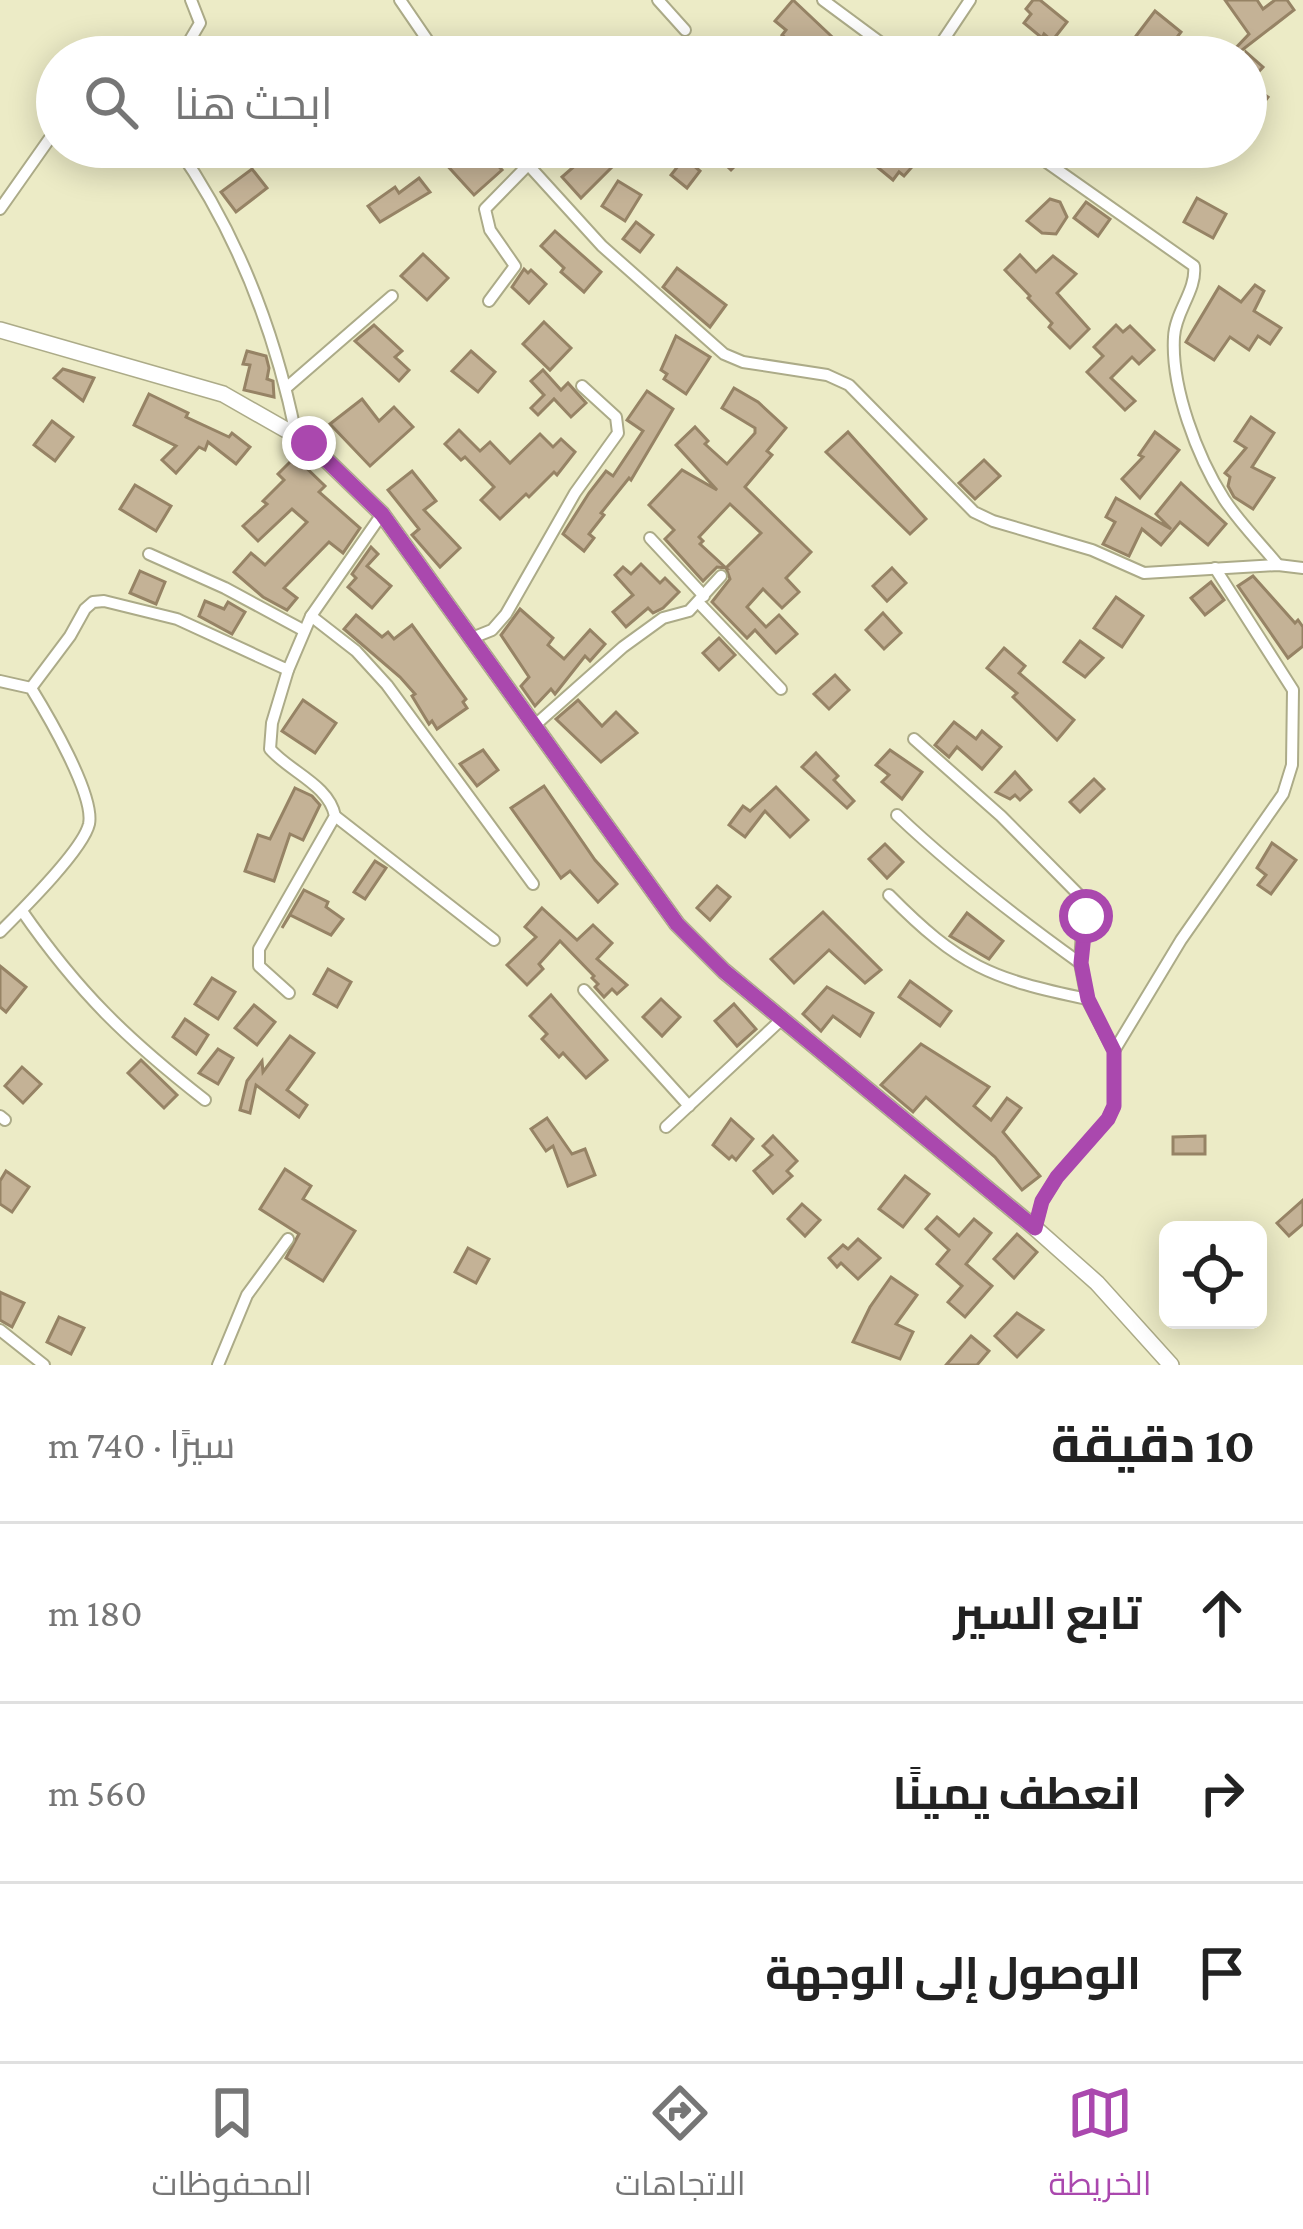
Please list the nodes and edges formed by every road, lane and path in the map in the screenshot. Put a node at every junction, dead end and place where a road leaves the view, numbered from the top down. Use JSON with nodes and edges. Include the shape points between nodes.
{"nodes":[{"id":1,"x":191,"y":0,"type":"edge"},
{"id":2,"x":400,"y":0,"type":"edge"},
{"id":3,"x":658,"y":0,"type":"edge"},
{"id":4,"x":823,"y":0,"type":"edge"},
{"id":5,"x":970,"y":0,"type":"edge"},
{"id":6,"x":685,"y":30,"type":"dead end"},
{"id":7,"x":193,"y":36,"type":"edge"},
{"id":8,"x":425,"y":36,"type":"edge"},
{"id":9,"x":872,"y":36,"type":"edge"},
{"id":10,"x":946,"y":36,"type":"edge"},
{"id":11,"x":36,"y":158,"type":"edge"},
{"id":12,"x":192,"y":168,"type":"edge"},
{"id":13,"x":525,"y":168,"type":"edge"},
{"id":14,"x":531,"y":168,"type":"edge"},
{"id":15,"x":1055,"y":168,"type":"edge"},
{"id":16,"x":1,"y":207,"type":"edge"},
{"id":17,"x":392,"y":296,"type":"dead end"},
{"id":18,"x":489,"y":301,"type":"dead end"},
{"id":19,"x":0,"y":330,"type":"edge"},
{"id":20,"x":582,"y":386,"type":"dead end"},
{"id":21,"x":286,"y":388,"type":"junction"},
{"id":22,"x":296,"y":435,"type":"junction"},
{"id":23,"x":382,"y":514,"type":"junction"},
{"id":24,"x":650,"y":538,"type":"dead end"},
{"id":25,"x":149,"y":554,"type":"dead end"},
{"id":26,"x":1278,"y":565,"type":"junction"},
{"id":27,"x":1215,"y":568,"type":"junction"},
{"id":28,"x":1303,"y":568,"type":"edge"},
{"id":29,"x":721,"y":576,"type":"dead end"},
{"id":30,"x":701,"y":599,"type":"junction"},
{"id":31,"x":311,"y":616,"type":"junction"},
{"id":32,"x":303,"y":630,"type":"junction"},
{"id":33,"x":472,"y":638,"type":"junction"},
{"id":34,"x":288,"y":670,"type":"junction"},
{"id":35,"x":0,"y":681,"type":"edge"},
{"id":36,"x":31,"y":688,"type":"junction"},
{"id":37,"x":781,"y":689,"type":"dead end"},
{"id":38,"x":534,"y":726,"type":"junction"},
{"id":39,"x":914,"y":739,"type":"dead end"},
{"id":40,"x":897,"y":815,"type":"dead end"},
{"id":41,"x":335,"y":816,"type":"junction"},
{"id":42,"x":533,"y":884,"type":"dead end"},
{"id":43,"x":889,"y":895,"type":"dead end"},
{"id":44,"x":22,"y":911,"type":"junction"},
{"id":45,"x":0,"y":932,"type":"edge"},
{"id":46,"x":494,"y":940,"type":"dead end"},
{"id":47,"x":1081,"y":963,"type":"junction"},
{"id":48,"x":584,"y":990,"type":"dead end"},
{"id":49,"x":289,"y":993,"type":"dead end"},
{"id":50,"x":1088,"y":999,"type":"junction"},
{"id":51,"x":782,"y":1019,"type":"junction"},
{"id":52,"x":1114,"y":1051,"type":"junction"},
{"id":53,"x":205,"y":1100,"type":"dead end"},
{"id":54,"x":689,"y":1106,"type":"junction"},
{"id":55,"x":666,"y":1127,"type":"dead end"},
{"id":56,"x":1035,"y":1228,"type":"junction"},
{"id":57,"x":288,"y":1239,"type":"dead end"},
{"id":58,"x":0,"y":1330,"type":"edge"},
{"id":59,"x":44,"y":1365,"type":"edge"},
{"id":60,"x":218,"y":1365,"type":"edge"},
{"id":61,"x":1171,"y":1365,"type":"edge"}],
"edges":[{"from":1,"to":7,"type":"street","via":[[200,23]]},
{"from":2,"to":8,"type":"street"},
{"from":3,"to":6,"type":"street"},
{"from":4,"to":9,"type":"street"},
{"from":5,"to":10,"type":"street"},
{"from":11,"to":16,"type":"street"},
{"from":12,"to":21,"type":"street","via":[[262,305]]},
{"from":13,"to":18,"type":"street","via":[[485,209],[515,266]]},
{"from":14,"to":27,"type":"street","via":[[602,246],[710,343],[743,362],[848,385],[974,512],[1144,573]]},
{"from":15,"to":26,"type":"street","via":[[1194,266],[1174,334],[1184,401],[1223,498]]},
{"from":17,"to":21,"type":"street"},
{"from":19,"to":22,"type":"main road","via":[[191,383]]},
{"from":20,"to":33,"type":"street","via":[[616,417],[618,433],[506,614]]},
{"from":21,"to":22,"type":"street"},
{"from":22,"to":23,"type":"main road"},
{"from":23,"to":31,"type":"street"},
{"from":23,"to":33,"type":"main road"},
{"from":24,"to":30,"type":"street"},
{"from":25,"to":32,"type":"street"},
{"from":26,"to":27,"type":"street"},
{"from":26,"to":28,"type":"street"},
{"from":27,"to":52,"type":"street","via":[[1293,690],[1291,772]]},
{"from":29,"to":30,"type":"street"},
{"from":30,"to":37,"type":"street"},
{"from":30,"to":38,"type":"street","via":[[623,647]]},
{"from":31,"to":32,"type":"street"},
{"from":31,"to":42,"type":"street","via":[[387,686]]},
{"from":32,"to":34,"type":"street"},
{"from":33,"to":38,"type":"main road"},
{"from":34,"to":36,"type":"street","via":[[177,619],[104,601],[85,609]]},
{"from":34,"to":41,"type":"street","via":[[270,748],[321,790]]},
{"from":35,"to":36,"type":"street"},
{"from":36,"to":44,"type":"street","via":[[89,815],[83,838]]},
{"from":38,"to":51,"type":"main road","via":[[677,924]]},
{"from":39,"to":47,"type":"street","via":[[1084,900]]},
{"from":40,"to":47,"type":"street","via":[[960,875]]},
{"from":41,"to":46,"type":"street"},
{"from":41,"to":49,"type":"street","via":[[259,949],[259,965]]},
{"from":43,"to":50,"type":"street","via":[[949,952],[981,970]]},
{"from":44,"to":45,"type":"street"},
{"from":44,"to":53,"type":"street","via":[[117,1029]]},
{"from":47,"to":50,"type":"street"},
{"from":48,"to":54,"type":"street"},
{"from":50,"to":52,"type":"street"},
{"from":51,"to":54,"type":"street"},
{"from":51,"to":56,"type":"main road"},
{"from":52,"to":56,"type":"street","via":[[1114,1106],[1057,1177]]},
{"from":54,"to":55,"type":"street"},
{"from":56,"to":61,"type":"main road"},
{"from":57,"to":60,"type":"street","via":[[247,1295]]},
{"from":58,"to":59,"type":"street"}]}
